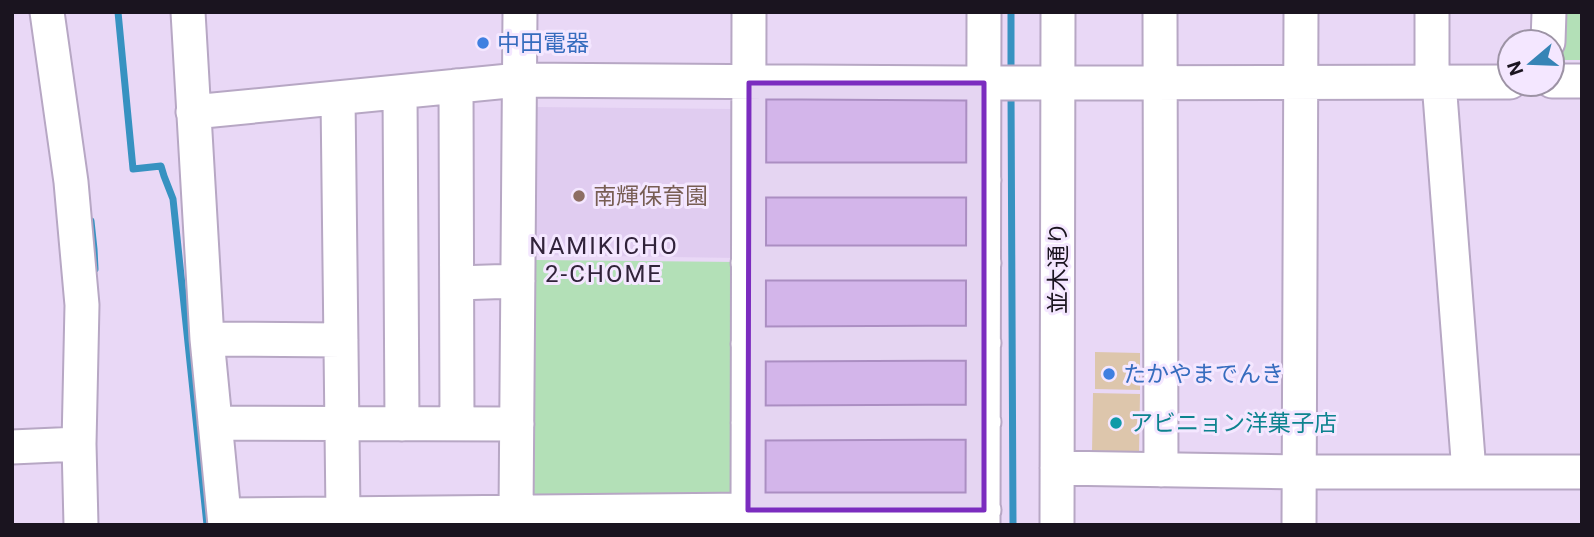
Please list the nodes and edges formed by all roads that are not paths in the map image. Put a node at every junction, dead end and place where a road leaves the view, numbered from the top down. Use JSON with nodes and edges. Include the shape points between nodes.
{"nodes":[{"id":1,"x":47,"y":12,"type":"edge"},
{"id":2,"x":188,"y":12,"type":"edge"},
{"id":3,"x":520,"y":12,"type":"edge"},
{"id":4,"x":750,"y":12,"type":"edge"},
{"id":5,"x":984,"y":12,"type":"edge"},
{"id":6,"x":1058,"y":12,"type":"edge"},
{"id":7,"x":1160,"y":12,"type":"edge"},
{"id":8,"x":1301,"y":12,"type":"edge"},
{"id":9,"x":1432,"y":12,"type":"edge"},
{"id":10,"x":519,"y":80,"type":"junction"},
{"id":11,"x":1160,"y":82,"type":"junction"},
{"id":12,"x":1301,"y":82,"type":"junction"},
{"id":13,"x":1436,"y":82,"type":"junction"},
{"id":14,"x":1496,"y":82,"type":"edge"},
{"id":15,"x":749,"y":83,"type":"junction"},
{"id":16,"x":1018,"y":83,"type":"junction"},
{"id":17,"x":456,"y":86,"type":"junction"},
{"id":18,"x":400,"y":92,"type":"junction"},
{"id":19,"x":338,"y":98,"type":"junction"},
{"id":20,"x":193,"y":112,"type":"junction"},
{"id":21,"x":749,"y":180,"type":"junction"},
{"id":22,"x":984,"y":180,"type":"junction"},
{"id":23,"x":748,"y":263,"type":"junction"},
{"id":24,"x":984,"y":263,"type":"junction"},
{"id":25,"x":518,"y":281,"type":"junction"},
{"id":26,"x":457,"y":283,"type":"junction"},
{"id":27,"x":207,"y":339,"type":"junction"},
{"id":28,"x":341,"y":340,"type":"junction"},
{"id":29,"x":984,"y":343,"type":"junction"},
{"id":30,"x":748,"y":344,"type":"junction"},
{"id":31,"x":984,"y":422,"type":"junction"},
{"id":32,"x":215,"y":423,"type":"junction"},
{"id":33,"x":341,"y":424,"type":"junction"},
{"id":34,"x":402,"y":424,"type":"junction"},
{"id":35,"x":457,"y":424,"type":"junction"},
{"id":36,"x":517,"y":424,"type":"junction"},
{"id":37,"x":748,"y":424,"type":"junction"},
{"id":38,"x":79,"y":444,"type":"junction"},
{"id":39,"x":12,"y":447,"type":"edge"},
{"id":40,"x":1057,"y":468,"type":"junction"},
{"id":41,"x":1161,"y":470,"type":"junction"},
{"id":42,"x":1299,"y":472,"type":"junction"},
{"id":43,"x":1469,"y":472,"type":"junction"},
{"id":44,"x":1582,"y":472,"type":"edge"},
{"id":45,"x":748,"y":510,"type":"junction"},
{"id":46,"x":516,"y":513,"type":"junction"},
{"id":47,"x":343,"y":514,"type":"junction"},
{"id":48,"x":784,"y":517,"type":"edge"},
{"id":49,"x":984,"y":517,"type":"edge"},
{"id":50,"x":632,"y":519,"type":"edge"},
{"id":51,"x":224,"y":520,"type":"edge"},
{"id":52,"x":81,"y":525,"type":"edge"},
{"id":53,"x":1058,"y":525,"type":"edge"},
{"id":54,"x":1299,"y":525,"type":"edge"}],
"edges":[{"from":1,"to":38,"type":"street","via":[[71,182],[82,305]]},
{"from":2,"to":20,"type":"street"},
{"from":3,"to":10,"type":"street"},
{"from":4,"to":15,"type":"street"},
{"from":5,"to":16,"type":"street"},
{"from":6,"to":16,"type":"street","name":"並木通り"},
{"from":7,"to":11,"type":"street"},
{"from":8,"to":12,"type":"street"},
{"from":9,"to":13,"type":"street"},
{"from":10,"to":15,"type":"street"},
{"from":10,"to":17,"type":"street"},
{"from":10,"to":25,"type":"street"},
{"from":11,"to":12,"type":"street"},
{"from":11,"to":16,"type":"street"},
{"from":11,"to":41,"type":"street"},
{"from":12,"to":13,"type":"street"},
{"from":12,"to":42,"type":"street"},
{"from":13,"to":14,"type":"street"},
{"from":13,"to":43,"type":"street"},
{"from":15,"to":16,"type":"street"},
{"from":15,"to":21,"type":"street"},
{"from":16,"to":22,"type":"street"},
{"from":16,"to":40,"type":"street","name":"並木通り"},
{"from":17,"to":18,"type":"street"},
{"from":17,"to":26,"type":"street"},
{"from":18,"to":19,"type":"street"},
{"from":18,"to":34,"type":"street"},
{"from":19,"to":20,"type":"street"},
{"from":19,"to":28,"type":"street"},
{"from":20,"to":27,"type":"street"},
{"from":21,"to":22,"type":"street"},
{"from":21,"to":23,"type":"street"},
{"from":22,"to":24,"type":"street"},
{"from":23,"to":24,"type":"street"},
{"from":23,"to":30,"type":"street"},
{"from":24,"to":29,"type":"street"},
{"from":25,"to":26,"type":"street"},
{"from":25,"to":36,"type":"street"},
{"from":26,"to":35,"type":"street"},
{"from":27,"to":28,"type":"street"},
{"from":27,"to":32,"type":"street"},
{"from":28,"to":33,"type":"street"},
{"from":29,"to":30,"type":"street"},
{"from":29,"to":31,"type":"street"},
{"from":30,"to":37,"type":"street"},
{"from":31,"to":37,"type":"street"},
{"from":31,"to":49,"type":"street"},
{"from":32,"to":33,"type":"street"},
{"from":32,"to":51,"type":"street"},
{"from":33,"to":34,"type":"street"},
{"from":33,"to":47,"type":"street"},
{"from":34,"to":35,"type":"street"},
{"from":35,"to":36,"type":"street"},
{"from":36,"to":46,"type":"street"},
{"from":37,"to":45,"type":"street"},
{"from":38,"to":39,"type":"street"},
{"from":38,"to":52,"type":"street"},
{"from":40,"to":41,"type":"street"},
{"from":40,"to":53,"type":"street","name":"並木通り"},
{"from":41,"to":42,"type":"street"},
{"from":42,"to":43,"type":"street"},
{"from":42,"to":54,"type":"street"},
{"from":43,"to":44,"type":"street"},
{"from":45,"to":48,"type":"street"},
{"from":45,"to":50,"type":"street"},
{"from":46,"to":47,"type":"street"},
{"from":46,"to":50,"type":"street"},
{"from":47,"to":51,"type":"street"},
{"from":48,"to":49,"type":"street"}]}
